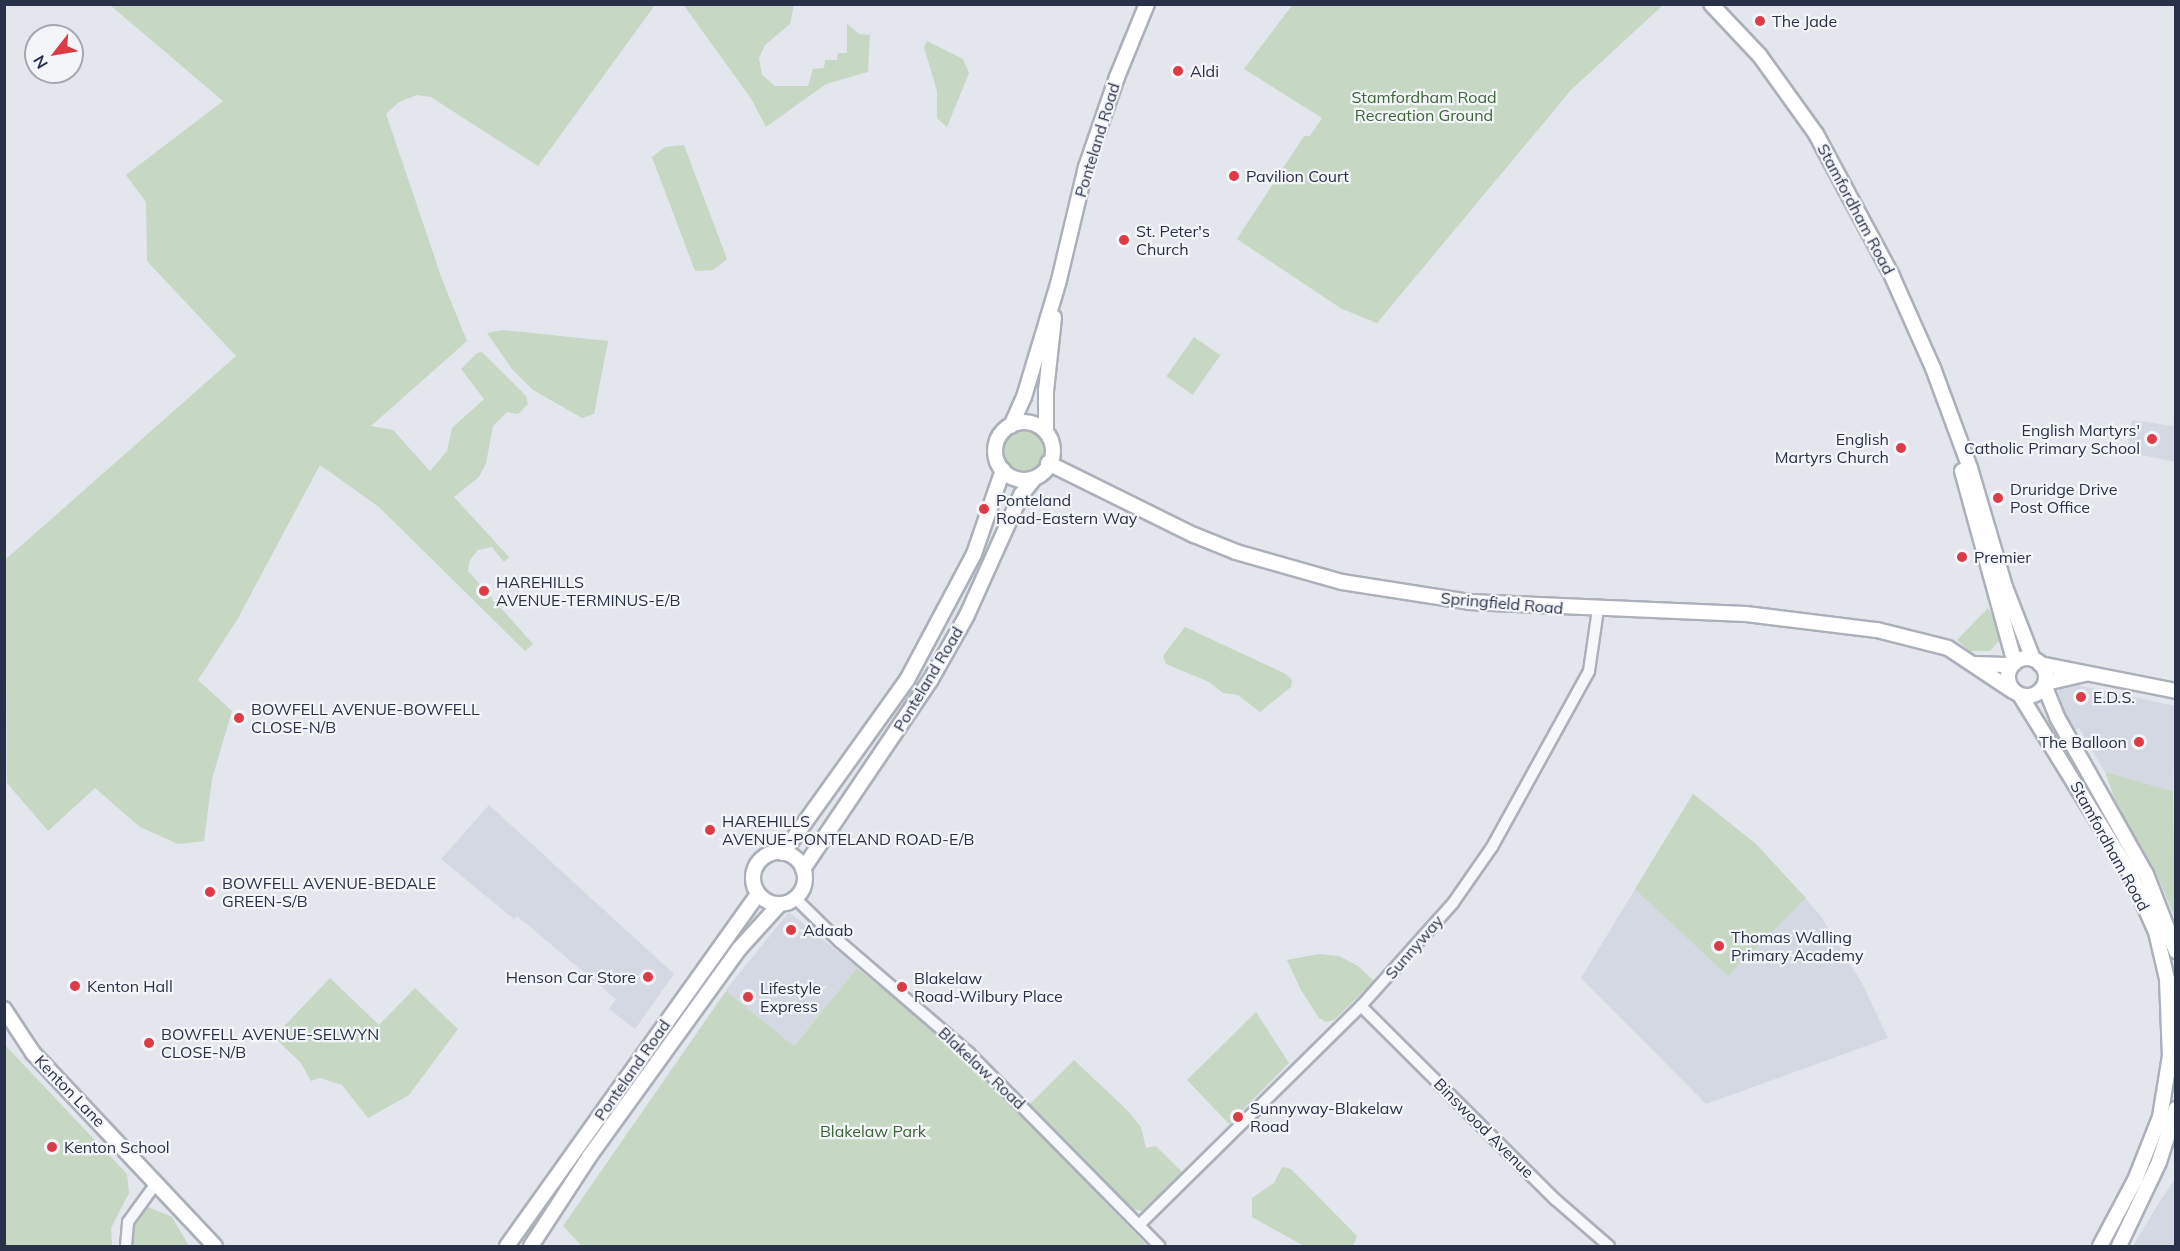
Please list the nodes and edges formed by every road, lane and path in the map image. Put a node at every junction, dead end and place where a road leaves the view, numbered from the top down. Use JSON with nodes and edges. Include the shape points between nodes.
{"nodes":[{"id":1,"x":1147,"y":4,"type":"edge"},
{"id":2,"x":1711,"y":4,"type":"edge"},
{"id":3,"x":1059,"y":279,"type":"junction"},
{"id":4,"x":1011,"y":426,"type":"junction"},
{"id":5,"x":1046,"y":430,"type":"junction"},
{"id":6,"x":1958,"y":439,"type":"junction"},
{"id":7,"x":1048,"y":463,"type":"junction"},
{"id":8,"x":1003,"y":470,"type":"junction"},
{"id":9,"x":1034,"y":479,"type":"junction"},
{"id":10,"x":1598,"y":609,"type":"junction"},
{"id":11,"x":2036,"y":661,"type":"junction"},
{"id":12,"x":1973,"y":664,"type":"junction"},
{"id":13,"x":2013,"y":664,"type":"junction"},
{"id":14,"x":2096,"y":674,"type":"junction"},
{"id":15,"x":2045,"y":685,"type":"junction"},
{"id":16,"x":2175,"y":692,"type":"edge"},
{"id":17,"x":2017,"y":693,"type":"junction"},
{"id":18,"x":783,"y":853,"type":"junction"},
{"id":19,"x":803,"y":869,"type":"junction"},
{"id":20,"x":758,"y":894,"type":"junction"},
{"id":21,"x":795,"y":898,"type":"junction"},
{"id":22,"x":780,"y":904,"type":"junction"},
{"id":23,"x":2175,"y":951,"type":"edge"},
{"id":24,"x":1361,"y":1006,"type":"junction"},
{"id":25,"x":4,"y":1009,"type":"edge"},
{"id":26,"x":2175,"y":1109,"type":"edge"},
{"id":27,"x":158,"y":1182,"type":"junction"},
{"id":28,"x":1139,"y":1225,"type":"junction"},
{"id":29,"x":126,"y":1246,"type":"edge"},
{"id":30,"x":215,"y":1246,"type":"edge"},
{"id":31,"x":507,"y":1246,"type":"edge"},
{"id":32,"x":531,"y":1246,"type":"edge"},
{"id":33,"x":1159,"y":1246,"type":"edge"},
{"id":34,"x":1610,"y":1246,"type":"edge"},
{"id":35,"x":2100,"y":1246,"type":"edge"},
{"id":36,"x":2119,"y":1246,"type":"edge"}],
"edges":[{"from":1,"to":3,"type":"main road","name":"Ponteland Road","via":[[1086,167]]},
{"from":2,"to":6,"type":"main road","name":"Stamfordham Road","via":[[1775,75],[1838,169],[1925,348]]},
{"from":3,"to":4,"type":"main road","name":"Ponteland Road","via":[[1024,397]]},
{"from":3,"to":5,"type":"main road","name":"Ponteland Road","via":[[1046,392]]},
{"from":4,"to":5,"type":"main road","via":[[1024,420],[1035,421]]},
{"from":4,"to":8,"type":"main road","via":[[998,444]]},
{"from":5,"to":7,"type":"main road","via":[[1051,444]]},
{"from":6,"to":11,"type":"main road","name":"Stamfordham Road","via":[[2005,587]]},
{"from":6,"to":13,"type":"main road","name":"Stamfordham Road","via":[[1968,496]]},
{"from":7,"to":9,"type":"main road"},
{"from":7,"to":10,"type":"main road","name":"Springfield Road","via":[[1194,535],[1236,552],[1341,582],[1469,602]]},
{"from":8,"to":9,"type":"main road","via":[[1020,482]]},
{"from":8,"to":18,"type":"main road","name":"Ponteland Road","via":[[974,554],[907,680]]},
{"from":9,"to":19,"type":"main road","name":"Ponteland Road","via":[[1021,495],[967,615],[930,681]]},
{"from":10,"to":12,"type":"main road","name":"Springfield Road","via":[[1746,614],[1877,630],[1927,640]]},
{"from":10,"to":24,"type":"street","name":"Sunnyway","via":[[1589,671],[1492,847],[1453,903]]},
{"from":11,"to":13,"type":"main road"},
{"from":11,"to":14,"type":"main road"},
{"from":11,"to":15,"type":"main road"},
{"from":12,"to":13,"type":"main road","name":"Springfield Road"},
{"from":12,"to":17,"type":"main road","name":"Springfield Road"},
{"from":13,"to":17,"type":"main road","via":[[2008,679]]},
{"from":14,"to":15,"type":"main road","via":[[2073,675]]},
{"from":14,"to":16,"type":"main road"},
{"from":15,"to":17,"type":"main road","via":[[2032,696]]},
{"from":15,"to":23,"type":"main road","name":"Stamfordham Road","via":[[2061,724],[2146,874]]},
{"from":17,"to":35,"type":"main road","name":"Stamfordham Road","via":[[2130,873],[2156,932],[2167,979],[2171,1045],[2160,1117],[2135,1180]]},
{"from":18,"to":19,"type":"main road"},
{"from":18,"to":20,"type":"main road","via":[[770,854],[755,866],[754,886]]},
{"from":19,"to":21,"type":"main road","name":"Ponteland Road","via":[[804,883]]},
{"from":20,"to":22,"type":"main road"},
{"from":20,"to":31,"type":"main road","name":"Ponteland Road"},
{"from":21,"to":22,"type":"main road","name":"Ponteland Road"},
{"from":21,"to":28,"type":"street","name":"Blakelaw Road","via":[[977,1060]]},
{"from":22,"to":32,"type":"main road","name":"Ponteland Road","via":[[739,948],[589,1156]]},
{"from":24,"to":28,"type":"street","name":"Sunnyway"},
{"from":24,"to":34,"type":"street","name":"Binswood Avenue","via":[[1556,1200]]},
{"from":25,"to":27,"type":"main road","name":"Kenton Lane","via":[[33,1053]]},
{"from":26,"to":36,"type":"main road","via":[[2157,1167]]},
{"from":27,"to":29,"type":"street","via":[[128,1221]]},
{"from":27,"to":30,"type":"main road","name":"Kenton Lane"},
{"from":28,"to":33,"type":"street","name":"Blakelaw Road"}]}
